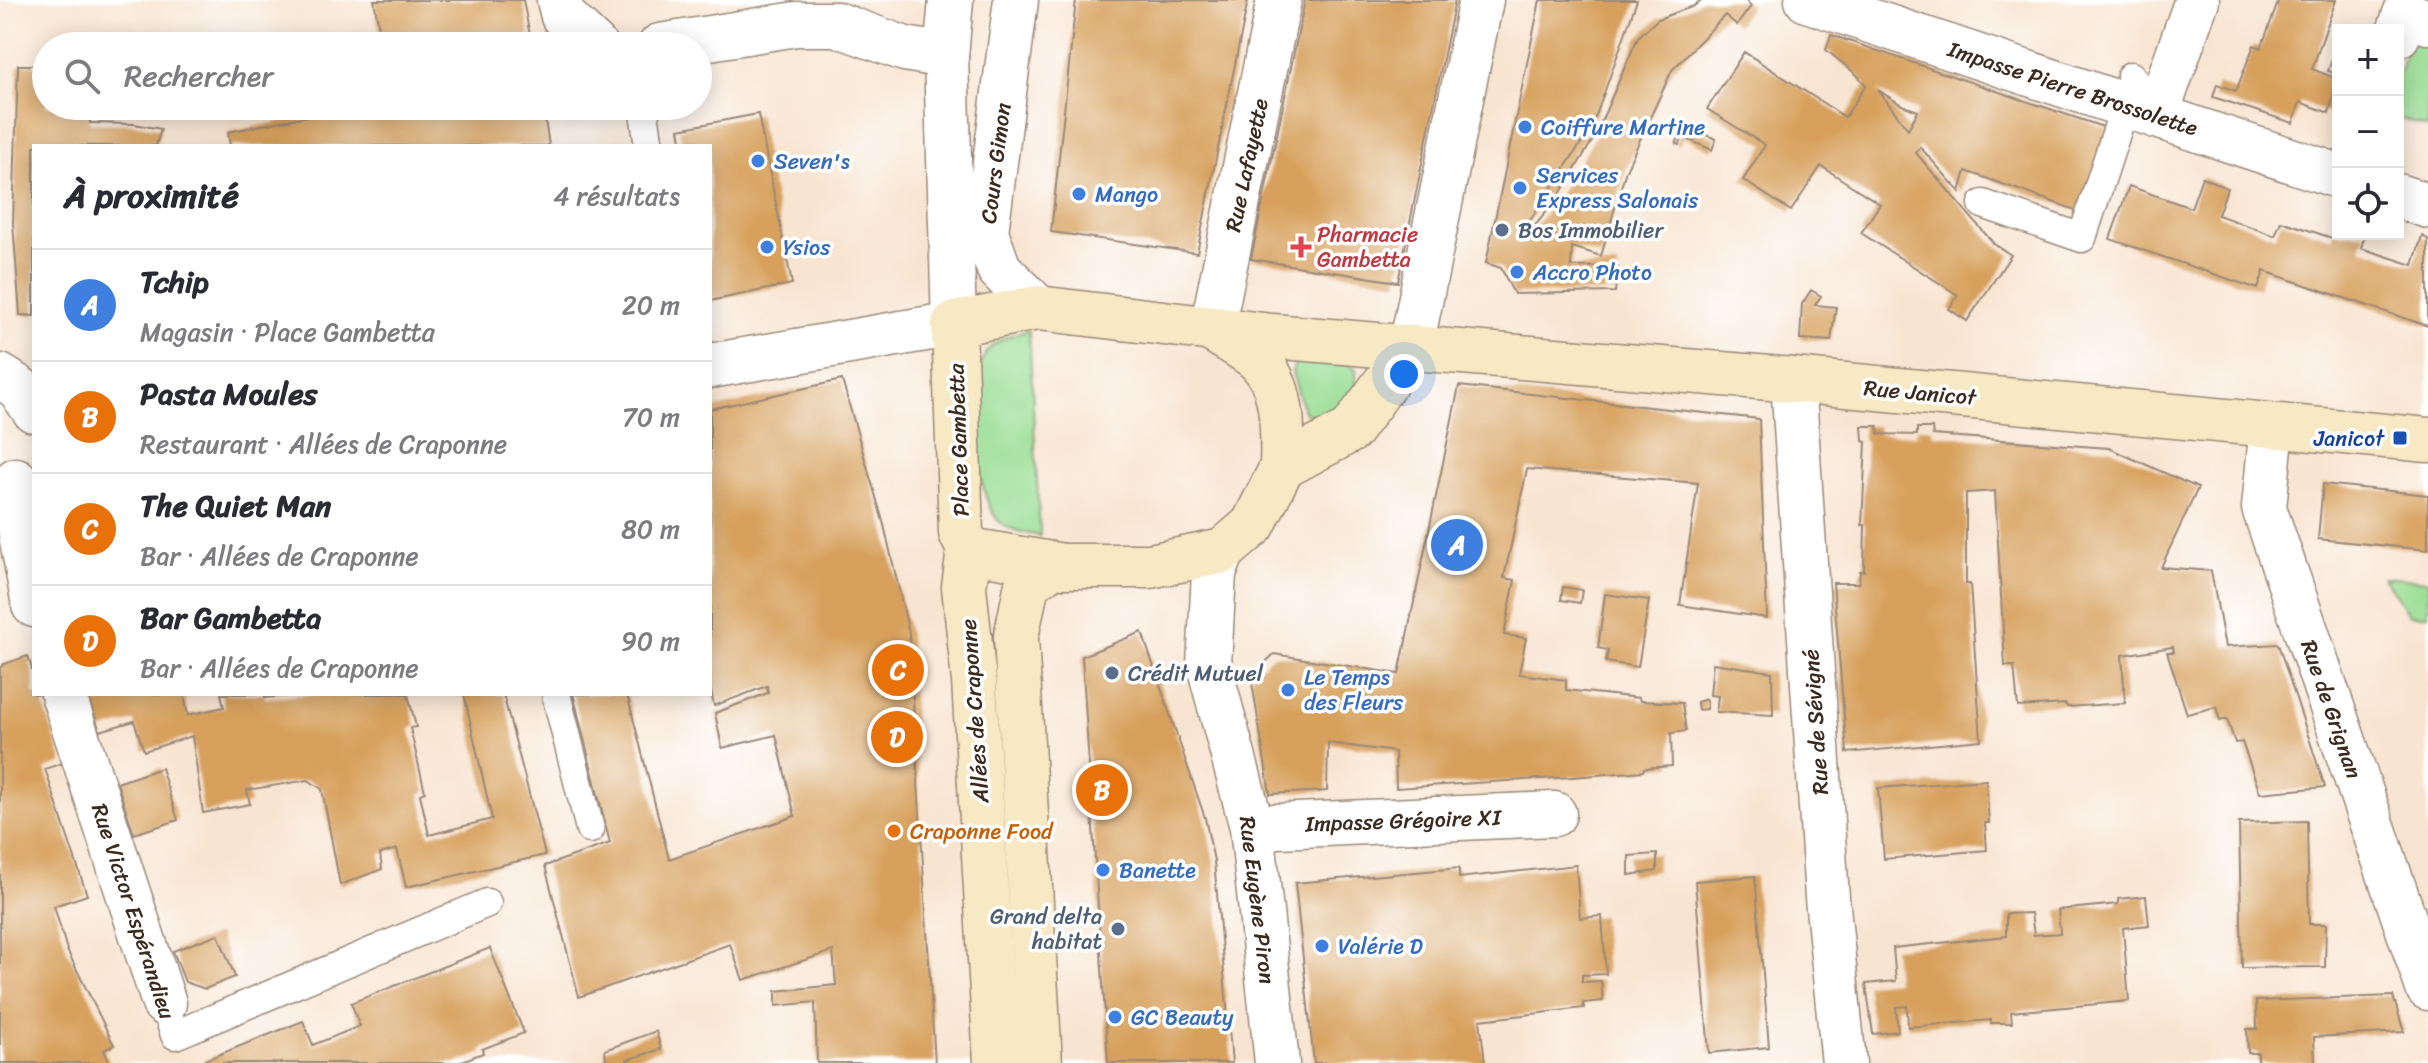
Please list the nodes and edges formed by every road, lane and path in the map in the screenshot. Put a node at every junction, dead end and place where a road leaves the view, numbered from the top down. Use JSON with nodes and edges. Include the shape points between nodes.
{"nodes":[{"id":1,"x":559,"y":0,"type":"edge"},
{"id":2,"x":951,"y":0,"type":"edge"},
{"id":3,"x":1016,"y":0,"type":"edge"},
{"id":4,"x":1279,"y":0,"type":"edge"},
{"id":5,"x":1481,"y":0,"type":"edge"},
{"id":6,"x":1807,"y":0,"type":"edge"},
{"id":7,"x":2197,"y":0,"type":"edge"},
{"id":8,"x":2428,"y":22,"type":"edge"},
{"id":9,"x":2402,"y":24,"type":"edge"},
{"id":10,"x":580,"y":32,"type":"edge"},
{"id":11,"x":712,"y":38,"type":"edge"},
{"id":12,"x":946,"y":56,"type":"junction"},
{"id":13,"x":2138,"y":99,"type":"junction"},
{"id":14,"x":645,"y":120,"type":"edge"},
{"id":15,"x":649,"y":144,"type":"edge"},
{"id":16,"x":2332,"y":174,"type":"edge"},
{"id":17,"x":2404,"y":198,"type":"edge"},
{"id":18,"x":1983,"y":204,"type":"dead end"},
{"id":19,"x":2428,"y":206,"type":"edge"},
{"id":20,"x":1038,"y":308,"type":"junction"},
{"id":21,"x":954,"y":324,"type":"junction"},
{"id":22,"x":1212,"y":329,"type":"junction"},
{"id":23,"x":1411,"y":347,"type":"junction"},
{"id":24,"x":712,"y":366,"type":"edge"},
{"id":25,"x":0,"y":376,"type":"edge"},
{"id":26,"x":1793,"y":380,"type":"junction"},
{"id":27,"x":32,"y":407,"type":"edge"},
{"id":28,"x":2272,"y":426,"type":"junction"},
{"id":29,"x":2428,"y":440,"type":"edge"},
{"id":30,"x":1282,"y":467,"type":"junction"},
{"id":31,"x":17,"y":475,"type":"edge"},
{"id":32,"x":969,"y":550,"type":"junction"},
{"id":33,"x":1223,"y":551,"type":"junction"},
{"id":34,"x":1052,"y":566,"type":"junction"},
{"id":35,"x":32,"y":594,"type":"edge"},
{"id":36,"x":64,"y":696,"type":"edge"},
{"id":37,"x":557,"y":696,"type":"edge"},
{"id":38,"x":1554,"y":814,"type":"dead end"},
{"id":39,"x":1252,"y":827,"type":"junction"},
{"id":40,"x":590,"y":829,"type":"dead end"},
{"id":41,"x":487,"y":903,"type":"dead end"},
{"id":42,"x":2428,"y":988,"type":"edge"},
{"id":43,"x":164,"y":1003,"type":"joint"},
{"id":44,"x":996,"y":1063,"type":"edge"},
{"id":45,"x":1040,"y":1063,"type":"edge"},
{"id":46,"x":1277,"y":1063,"type":"edge"},
{"id":47,"x":1844,"y":1063,"type":"edge"}],
"edges":[{"from":1,"to":10,"type":"street","via":[[563,16]]},
{"from":2,"to":12,"type":"street","name":"Cours Gimon"},
{"from":3,"to":20,"type":"street","name":"Cours Gimon","via":[[986,232],[999,269]]},
{"from":4,"to":22,"type":"street","name":"Rue Lafayette"},
{"from":5,"to":23,"type":"street"},
{"from":6,"to":13,"type":"street","name":"Impasse Pierre Brossolette"},
{"from":7,"to":13,"type":"street"},
{"from":8,"to":9,"type":"street","via":[[2405,14]]},
{"from":11,"to":12,"type":"street","via":[[796,24],[836,24],[905,49]]},
{"from":12,"to":21,"type":"street","name":"Cours Gimon"},
{"from":13,"to":16,"type":"street","name":"Impasse Pierre Brossolette"},
{"from":13,"to":18,"type":"lane","via":[[2082,238]]},
{"from":14,"to":15,"type":"lane"},
{"from":17,"to":19,"type":"street"},
{"from":20,"to":21,"type":"main road"},
{"from":20,"to":22,"type":"main road"},
{"from":21,"to":24,"type":"street"},
{"from":21,"to":32,"type":"main road","name":"Place Gambetta","via":[[961,533]]},
{"from":22,"to":23,"type":"main road"},
{"from":22,"to":30,"type":"main road","via":[[1259,360],[1275,388],[1283,430]]},
{"from":23,"to":26,"type":"main road","name":"Rue Janicot"},
{"from":23,"to":30,"type":"main road","via":[[1351,430]]},
{"from":25,"to":27,"type":"street","via":[[19,388]]},
{"from":26,"to":28,"type":"main road","name":"Rue Janicot"},
{"from":26,"to":47,"type":"street","name":"Rue de Sévigné","via":[[1827,898]]},
{"from":28,"to":29,"type":"main road","name":"Rue Janicot"},
{"from":28,"to":42,"type":"street","name":"Rue de Grignan","via":[[2264,508]]},
{"from":30,"to":33,"type":"main road","via":[[1253,525]]},
{"from":31,"to":35,"type":"street","via":[[17,513]]},
{"from":32,"to":34,"type":"main road"},
{"from":32,"to":44,"type":"main road","name":"Allées de Craponne","via":[[964,587]]},
{"from":33,"to":34,"type":"main road","via":[[1150,566]]},
{"from":33,"to":39,"type":"street","name":"Rue Eugène Piron","via":[[1214,573],[1209,665]]},
{"from":34,"to":45,"type":"main road","name":"Allées de Craponne","via":[[1027,584],[1016,637]]},
{"from":36,"to":43,"type":"street","name":"Rue Victor Espérandieu"},
{"from":37,"to":40,"type":"lane"},
{"from":38,"to":39,"type":"street","name":"Impasse Grégoire XI"},
{"from":39,"to":46,"type":"street","name":"Rue Eugène Piron"},
{"from":41,"to":43,"type":"lane","name":"Rue Victor Espérandieu","via":[[175,1035]]}]}
